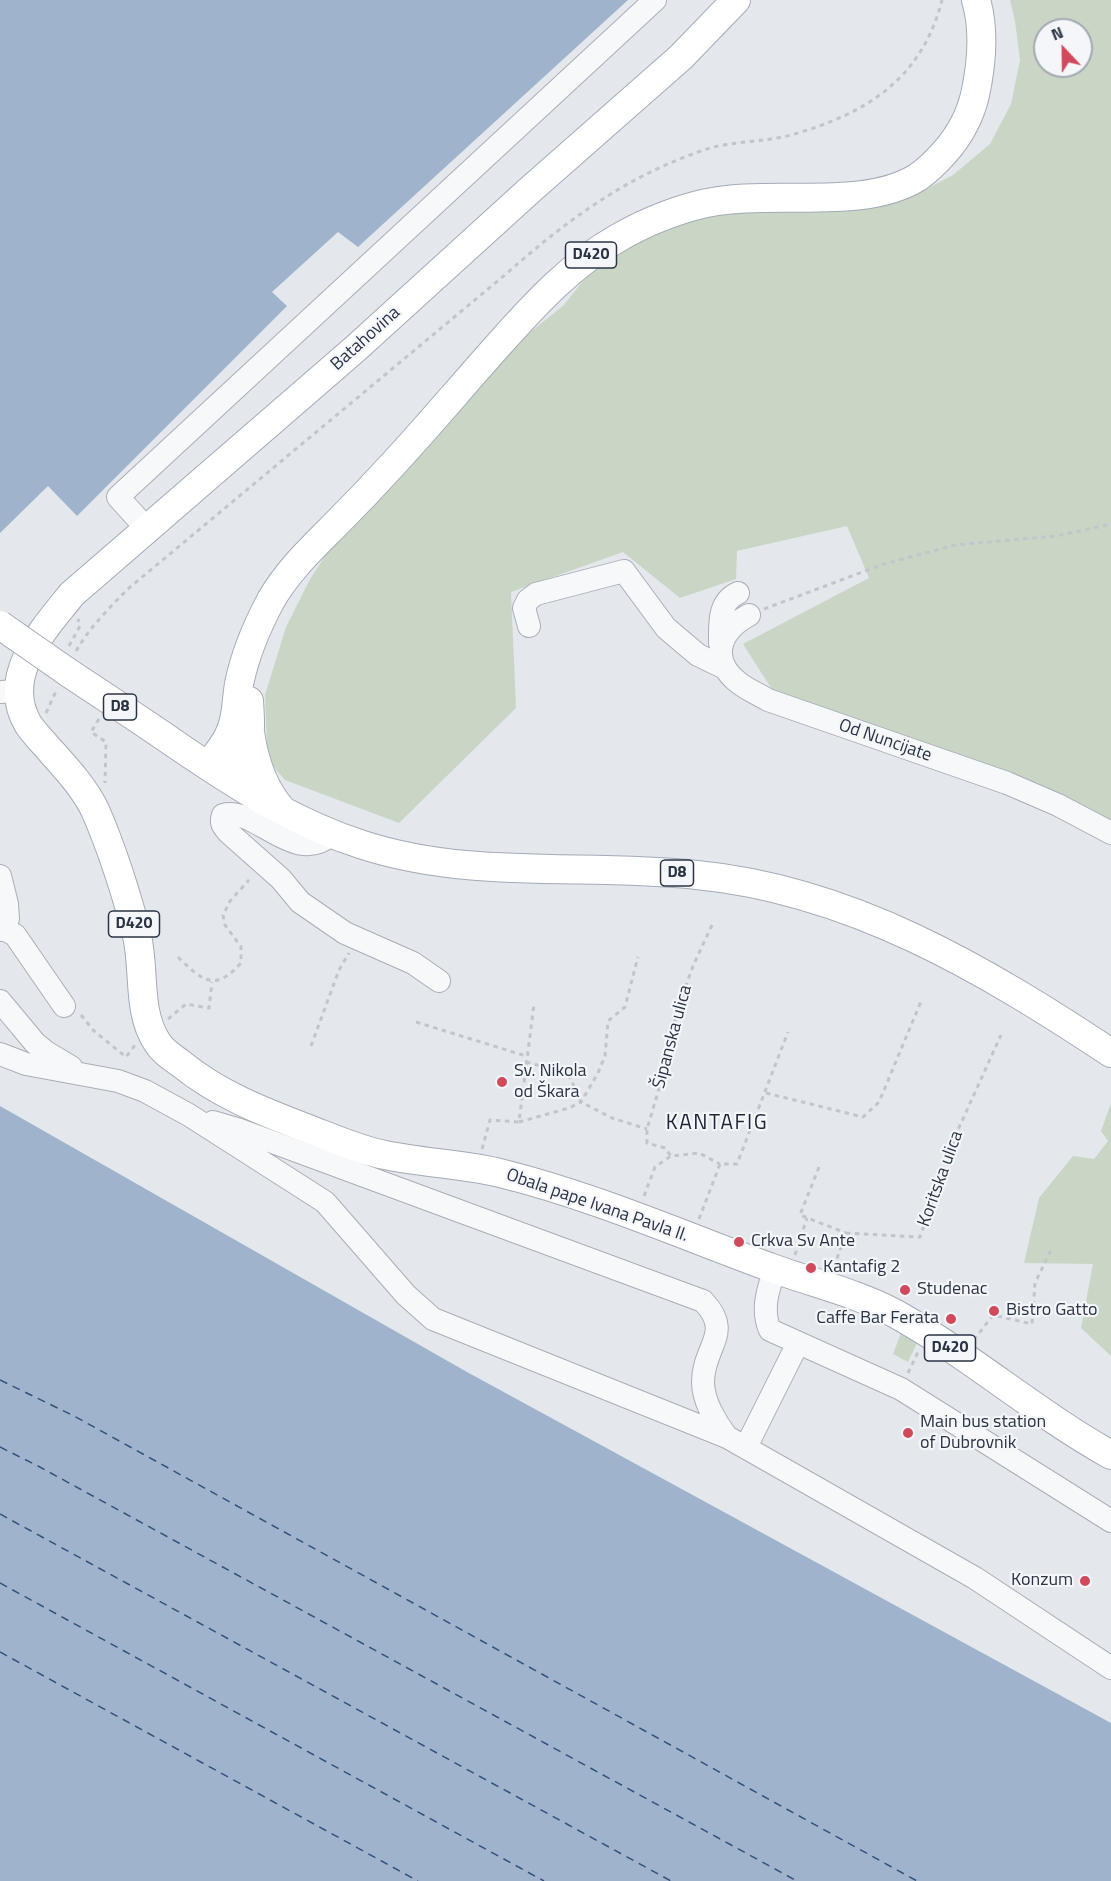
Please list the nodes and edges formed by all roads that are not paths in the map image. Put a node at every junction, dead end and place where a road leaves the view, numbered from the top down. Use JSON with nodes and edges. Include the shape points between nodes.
{"nodes":[{"id":1,"x":655,"y":0,"type":"edge"},
{"id":2,"x":736,"y":0,"type":"edge"},
{"id":3,"x":976,"y":0,"type":"edge"},
{"id":4,"x":147,"y":529,"type":"junction"},
{"id":5,"x":738,"y":593,"type":"dead end"},
{"id":6,"x":749,"y":615,"type":"road end"},
{"id":7,"x":0,"y":624,"type":"edge"},
{"id":8,"x":528,"y":626,"type":"dead end"},
{"id":9,"x":720,"y":643,"type":"junction"},
{"id":10,"x":246,"y":663,"type":"junction"},
{"id":11,"x":725,"y":668,"type":"junction"},
{"id":12,"x":9,"y":691,"type":"edge"},
{"id":13,"x":250,"y":732,"type":"junction"},
{"id":14,"x":212,"y":769,"type":"junction"},
{"id":15,"x":284,"y":813,"type":"junction"},
{"id":16,"x":1111,"y":833,"type":"edge"},
{"id":17,"x":332,"y":834,"type":"junction"},
{"id":18,"x":0,"y":876,"type":"edge"},
{"id":19,"x":1,"y":929,"type":"edge"},
{"id":20,"x":439,"y":981,"type":"dead end"},
{"id":21,"x":0,"y":1001,"type":"edge"},
{"id":22,"x":64,"y":1006,"type":"dead end"},
{"id":23,"x":1111,"y":1053,"type":"edge"},
{"id":24,"x":0,"y":1054,"type":"edge"},
{"id":25,"x":79,"y":1072,"type":"junction"},
{"id":26,"x":189,"y":1115,"type":"junction"},
{"id":27,"x":782,"y":1271,"type":"junction"},
{"id":28,"x":798,"y":1343,"type":"junction"},
{"id":29,"x":736,"y":1442,"type":"junction"},
{"id":30,"x":1111,"y":1455,"type":"edge"},
{"id":31,"x":1111,"y":1521,"type":"edge"},
{"id":32,"x":1111,"y":1668,"type":"edge"}],
"edges":[{"from":1,"to":4,"type":"street","via":[[118,497]]},
{"from":2,"to":4,"type":"main road","name":"Batahovina","number":"D420","via":[[681,57]]},
{"from":3,"to":10,"type":"main road","number":"D420","via":[[982,57],[972,108],[961,130],[934,163],[917,177],[873,194],[746,197],[682,210],[618,238],[589,256],[525,314],[412,444],[290,573],[260,621]]},
{"from":4,"to":12,"type":"main road","name":"Batahovina","number":"D420","via":[[72,594],[34,642]]},
{"from":5,"to":9,"type":"street","via":[[723,606]]},
{"from":6,"to":9,"type":"street","via":[[739,620]]},
{"from":7,"to":14,"type":"main road","number":"D8","bridge":true},
{"from":8,"to":11,"type":"street","name":"Od Nuncijate","via":[[524,608],[536,594],[624,571],[666,628],[698,655]]},
{"from":9,"to":11,"type":"street"},
{"from":10,"to":13,"type":"main road","number":"D420"},
{"from":10,"to":14,"type":"main road","number":"D420","via":[[232,728]]},
{"from":11,"to":16,"type":"street","name":"Od Nuncijate","via":[[738,682],[768,700],[1007,783]]},
{"from":12,"to":27,"type":"main road","name":"Obala pape Ivana Pavla II.","number":"D420","via":[[29,726],[83,789],[99,819],[137,934],[146,1015],[157,1043],[166,1053],[247,1106],[360,1149],[505,1174],[563,1191]]},
{"from":13,"to":14,"type":"main road","number":"D420","via":[[246,750],[236,765],[227,770]]},
{"from":13,"to":15,"type":"main road","via":[[266,787]]},
{"from":14,"to":15,"type":"main road","number":"D8"},
{"from":15,"to":17,"type":"main road","number":"D8"},
{"from":17,"to":20,"type":"street","via":[[325,841],[305,844],[273,834],[238,814],[223,815],[221,819],[228,832],[282,879],[300,902],[345,933],[413,963]]},
{"from":17,"to":23,"type":"main road","number":"D8","via":[[391,854],[459,864],[699,875],[800,894],[846,909],[945,952],[1010,988]]},
{"from":18,"to":19,"type":"street","via":[[8,904],[8,919]]},
{"from":19,"to":22,"type":"street","via":[[15,935]]},
{"from":21,"to":25,"type":"street","via":[[35,1043]]},
{"from":24,"to":25,"type":"street","via":[[26,1064]]},
{"from":25,"to":26,"type":"street","via":[[145,1091]]},
{"from":26,"to":29,"type":"street","via":[[325,1202],[432,1319]]},
{"from":26,"to":29,"type":"street","via":[[240,1130],[703,1300],[712,1310],[718,1330],[703,1382],[717,1425]]},
{"from":27,"to":28,"type":"street","via":[[767,1291],[766,1320],[770,1330]]},
{"from":27,"to":30,"type":"main road","name":"Obala pape Ivana Pavla II.","number":"D420","via":[[893,1312]]},
{"from":28,"to":29,"type":"street"},
{"from":28,"to":31,"type":"street","via":[[901,1389]]},
{"from":29,"to":32,"type":"street","via":[[975,1578]]}]}
